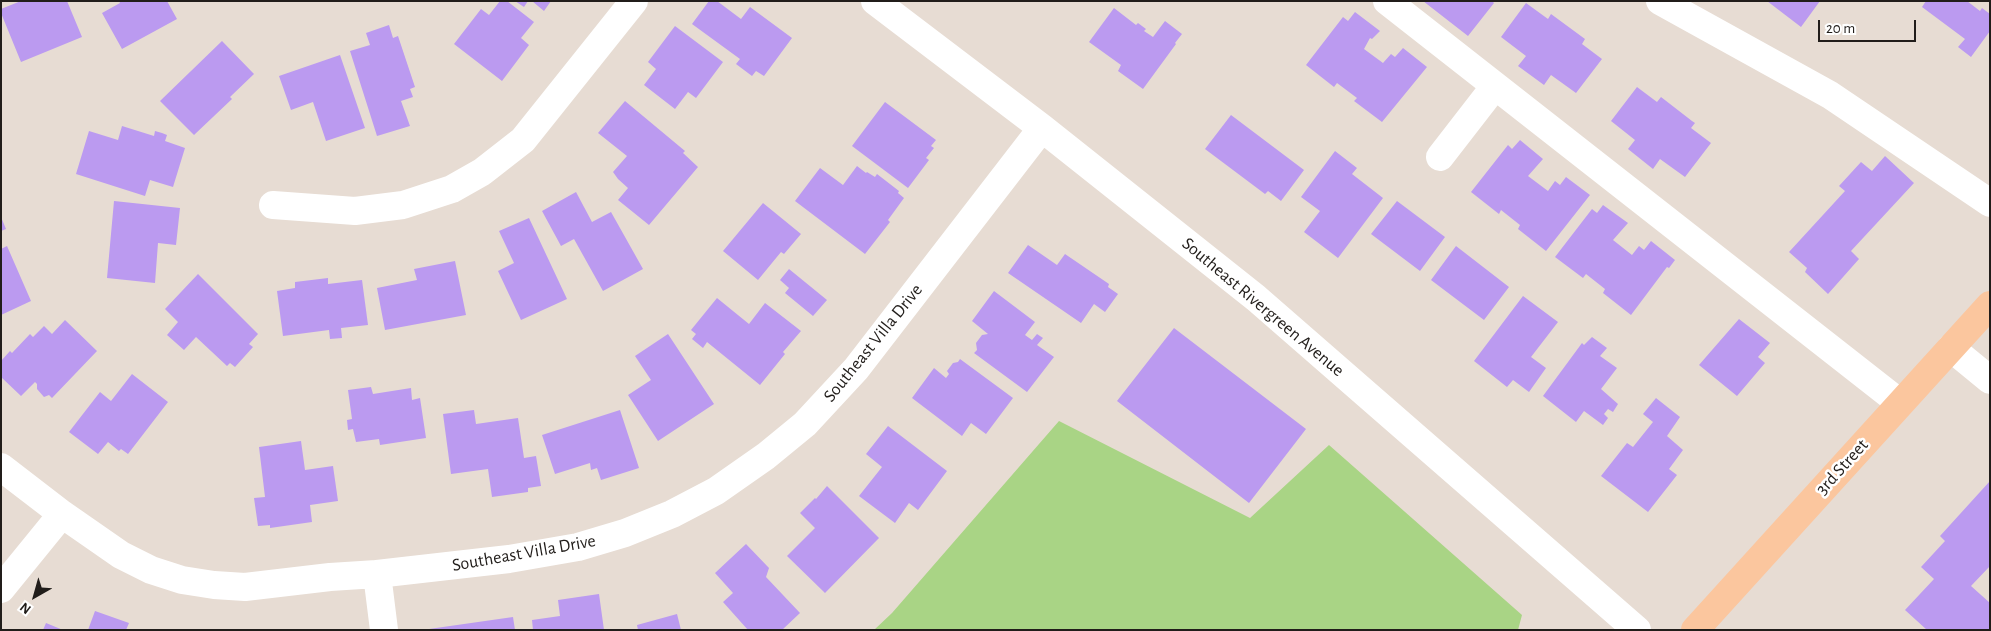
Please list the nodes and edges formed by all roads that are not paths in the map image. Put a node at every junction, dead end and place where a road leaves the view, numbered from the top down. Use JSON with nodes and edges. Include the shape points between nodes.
{"nodes":[{"id":1,"x":634,"y":1,"type":"edge"},
{"id":2,"x":875,"y":1,"type":"edge"},
{"id":3,"x":1387,"y":1,"type":"edge"},
{"id":4,"x":1660,"y":1,"type":"edge"},
{"id":5,"x":1495,"y":86,"type":"junction"},
{"id":6,"x":1042,"y":128,"type":"junction"},
{"id":7,"x":1440,"y":157,"type":"dead end"},
{"id":8,"x":1990,"y":203,"type":"edge"},
{"id":9,"x":273,"y":205,"type":"dead end"},
{"id":10,"x":1990,"y":305,"type":"edge"},
{"id":11,"x":1950,"y":348,"type":"junction"},
{"id":12,"x":1990,"y":380,"type":"edge"},
{"id":13,"x":1900,"y":403,"type":"junction"},
{"id":14,"x":1,"y":466,"type":"edge"},
{"id":15,"x":62,"y":514,"type":"junction"},
{"id":16,"x":377,"y":574,"type":"junction"},
{"id":17,"x":1,"y":589,"type":"edge"},
{"id":18,"x":384,"y":630,"type":"edge"},
{"id":19,"x":1637,"y":630,"type":"edge"},
{"id":20,"x":1695,"y":630,"type":"edge"}],
"edges":[{"from":1,"to":9,"type":"street","via":[[523,140],[482,172],[452,189],[403,205],[356,211]]},
{"from":2,"to":6,"type":"street","name":"Southeast Rivergreen Avenue"},
{"from":3,"to":5,"type":"street"},
{"from":4,"to":8,"type":"street","via":[[1830,95]]},
{"from":5,"to":7,"type":"street"},
{"from":5,"to":13,"type":"street"},
{"from":6,"to":16,"type":"street","name":"Southeast Villa Drive","via":[[856,368],[805,424],[716,491],[662,518],[578,547],[508,559]]},
{"from":6,"to":19,"type":"street","name":"Southeast Rivergreen Avenue","via":[[1256,298]]},
{"from":10,"to":11,"type":"highway","name":"3rd Street"},
{"from":11,"to":12,"type":"street"},
{"from":11,"to":13,"type":"highway","name":"3rd Street"},
{"from":13,"to":20,"type":"highway","name":"3rd Street"},
{"from":14,"to":15,"type":"street","name":"Southeast Villa Drive"},
{"from":15,"to":16,"type":"street","name":"Southeast Villa Drive","via":[[121,555],[151,570],[182,580],[245,587]]},
{"from":15,"to":17,"type":"street"},
{"from":16,"to":18,"type":"street"}]}
